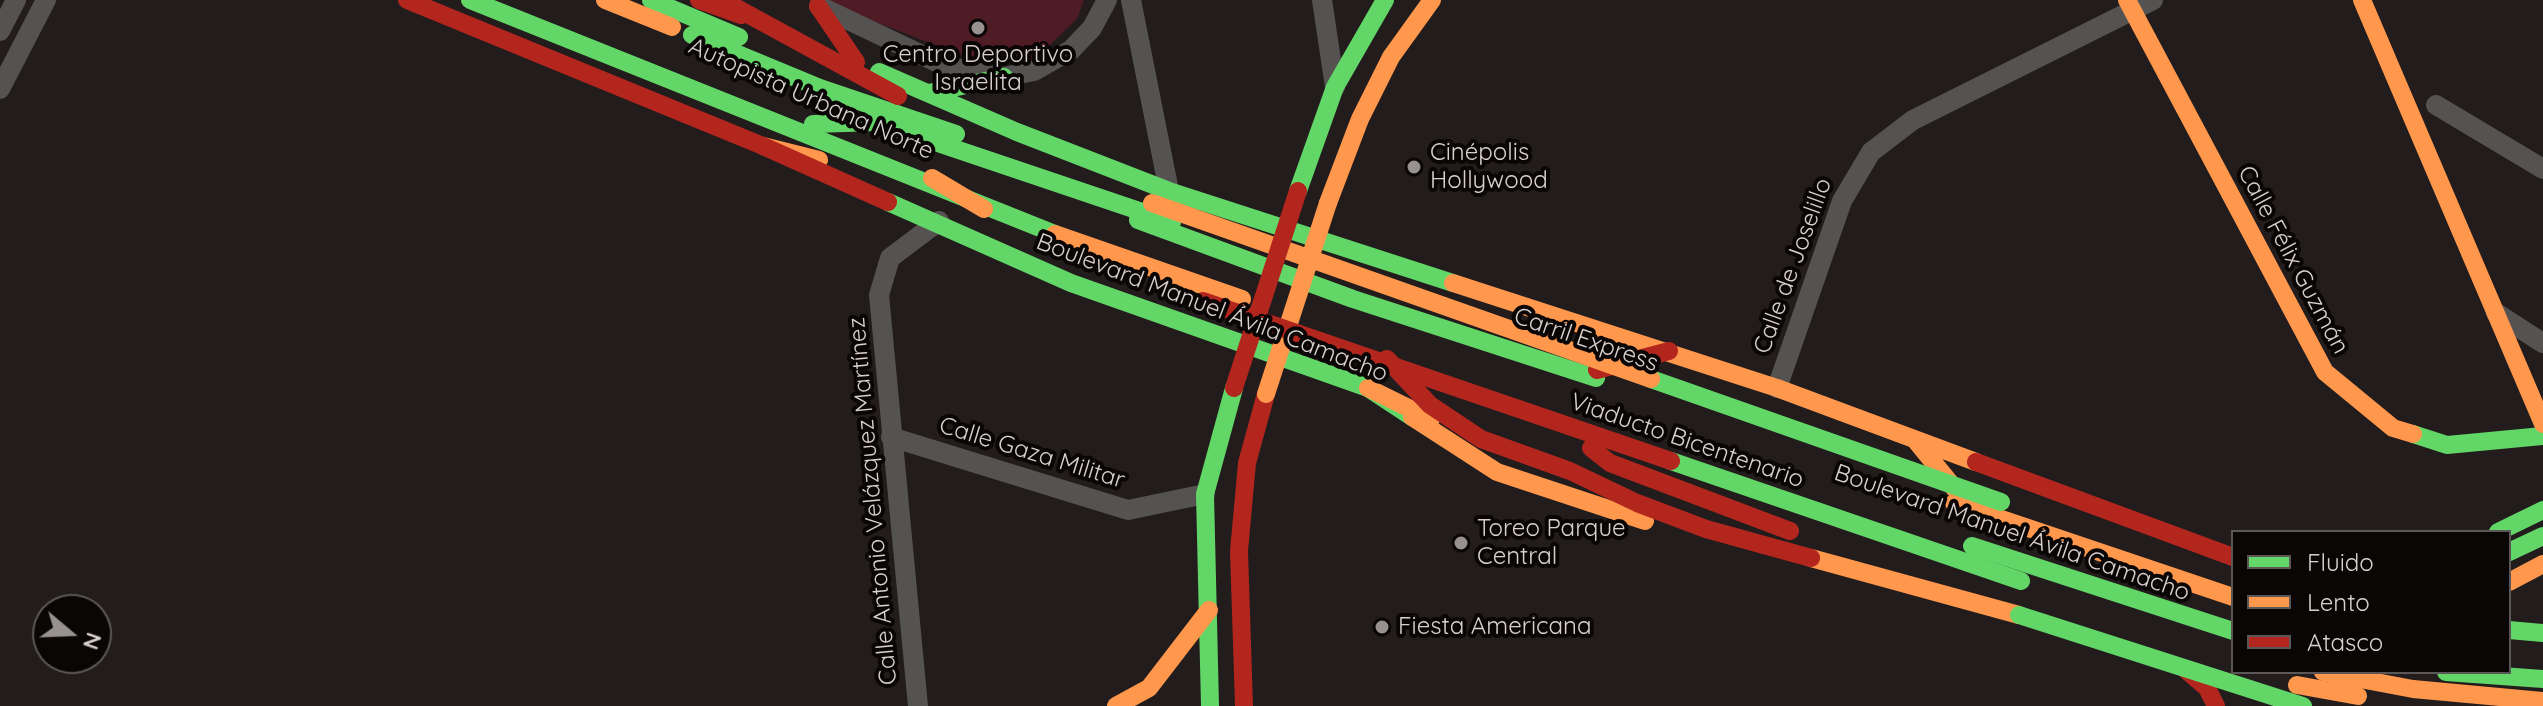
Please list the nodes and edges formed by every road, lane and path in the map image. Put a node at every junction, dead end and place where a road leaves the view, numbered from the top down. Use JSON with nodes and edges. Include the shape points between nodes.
{"nodes":[{"id":1,"x":16,"y":0,"type":"edge"},
{"id":2,"x":46,"y":0,"type":"edge"},
{"id":3,"x":407,"y":0,"type":"edge"},
{"id":4,"x":470,"y":0,"type":"edge"},
{"id":5,"x":514,"y":0,"type":"edge"},
{"id":6,"x":605,"y":0,"type":"edge"},
{"id":7,"x":651,"y":0,"type":"edge"},
{"id":8,"x":699,"y":0,"type":"edge"},
{"id":9,"x":722,"y":0,"type":"edge"},
{"id":10,"x":1107,"y":0,"type":"edge"},
{"id":11,"x":1131,"y":0,"type":"edge"},
{"id":12,"x":1322,"y":0,"type":"edge"},
{"id":13,"x":1385,"y":0,"type":"edge"},
{"id":14,"x":1432,"y":0,"type":"edge"},
{"id":15,"x":2153,"y":0,"type":"edge"},
{"id":16,"x":2362,"y":0,"type":"edge"},
{"id":17,"x":812,"y":3,"type":"edge"},
{"id":18,"x":2130,"y":5,"type":"edge"},
{"id":19,"x":0,"y":31,"type":"edge"},
{"id":20,"x":1362,"y":36,"type":"junction"},
{"id":21,"x":1391,"y":57,"type":"junction"},
{"id":22,"x":856,"y":62,"type":"junction"},
{"id":23,"x":1004,"y":77,"type":"junction"},
{"id":24,"x":1335,"y":87,"type":"junction"},
{"id":25,"x":820,"y":88,"type":"junction"},
{"id":26,"x":0,"y":89,"type":"edge"},
{"id":27,"x":929,"y":93,"type":"junction"},
{"id":28,"x":2436,"y":105,"type":"dead end"},
{"id":29,"x":813,"y":124,"type":"junction"},
{"id":30,"x":923,"y":138,"type":"junction"},
{"id":31,"x":763,"y":146,"type":"junction"},
{"id":32,"x":991,"y":146,"type":"junction"},
{"id":33,"x":2543,"y":169,"type":"edge"},
{"id":34,"x":1160,"y":197,"type":"junction"},
{"id":35,"x":980,"y":204,"type":"junction"},
{"id":36,"x":939,"y":221,"type":"junction"},
{"id":37,"x":1125,"y":275,"type":"joint"},
{"id":38,"x":2494,"y":312,"type":"junction"},
{"id":39,"x":2543,"y":343,"type":"edge"},
{"id":40,"x":1375,"y":346,"type":"junction"},
{"id":41,"x":1669,"y":351,"type":"junction"},
{"id":42,"x":1583,"y":373,"type":"junction"},
{"id":43,"x":1368,"y":388,"type":"junction"},
{"id":44,"x":1777,"y":388,"type":"junction"},
{"id":45,"x":1520,"y":393,"type":"junction"},
{"id":46,"x":2543,"y":424,"type":"edge"},
{"id":47,"x":2543,"y":436,"type":"edge"},
{"id":48,"x":891,"y":437,"type":"junction"},
{"id":49,"x":1916,"y":441,"type":"junction"},
{"id":50,"x":1502,"y":464,"type":"junction"},
{"id":51,"x":1607,"y":486,"type":"junction"},
{"id":52,"x":1205,"y":494,"type":"junction"},
{"id":53,"x":1566,"y":496,"type":"junction"},
{"id":54,"x":1971,"y":508,"type":"junction"},
{"id":55,"x":2543,"y":510,"type":"edge"},
{"id":56,"x":1706,"y":529,"type":"junction"},
{"id":57,"x":2502,"y":530,"type":"edge"},
{"id":58,"x":1793,"y":532,"type":"junction"},
{"id":59,"x":2543,"y":536,"type":"edge"},
{"id":60,"x":2511,"y":551,"type":"edge"},
{"id":61,"x":2231,"y":556,"type":"edge"},
{"id":62,"x":2543,"y":564,"type":"edge"},
{"id":63,"x":2231,"y":581,"type":"edge"},
{"id":64,"x":2511,"y":581,"type":"edge"},
{"id":65,"x":2231,"y":588,"type":"edge"},
{"id":66,"x":2064,"y":596,"type":"dead end"},
{"id":67,"x":2231,"y":596,"type":"edge"},
{"id":68,"x":1209,"y":610,"type":"junction"},
{"id":69,"x":2231,"y":630,"type":"edge"},
{"id":70,"x":2511,"y":633,"type":"edge"},
{"id":71,"x":2543,"y":635,"type":"edge"},
{"id":72,"x":2206,"y":642,"type":"dead end"},
{"id":73,"x":2511,"y":644,"type":"edge"},
{"id":74,"x":2543,"y":646,"type":"edge"},
{"id":75,"x":2231,"y":649,"type":"edge"},
{"id":76,"x":2154,"y":654,"type":"junction"},
{"id":77,"x":2174,"y":658,"type":"junction"},
{"id":78,"x":2231,"y":672,"type":"edge"},
{"id":79,"x":2239,"y":674,"type":"edge"},
{"id":80,"x":2334,"y":674,"type":"edge"},
{"id":81,"x":2390,"y":674,"type":"edge"},
{"id":82,"x":2474,"y":674,"type":"edge"},
{"id":83,"x":2476,"y":674,"type":"edge"},
{"id":84,"x":2251,"y":677,"type":"junction"},
{"id":85,"x":2543,"y":679,"type":"edge"},
{"id":86,"x":2297,"y":685,"type":"junction"},
{"id":87,"x":2543,"y":701,"type":"edge"},
{"id":88,"x":1244,"y":704,"type":"edge"},
{"id":89,"x":1205,"y":705,"type":"edge"},
{"id":90,"x":918,"y":706,"type":"edge"},
{"id":91,"x":1116,"y":706,"type":"edge"},
{"id":92,"x":2216,"y":706,"type":"edge"},
{"id":93,"x":2286,"y":706,"type":"edge"},
{"id":94,"x":2303,"y":706,"type":"edge"},
{"id":95,"x":2336,"y":706,"type":"edge"},
{"id":96,"x":2363,"y":706,"type":"edge"},
{"id":97,"x":2432,"y":706,"type":"edge"},
{"id":98,"x":2474,"y":706,"type":"edge"}],
"edges":[{"from":1,"to":19,"type":"street"},
{"from":2,"to":26,"type":"street"},
{"from":3,"to":31,"type":"main road","name":"Boulevard Manuel Ávila Camacho"},
{"from":4,"to":35,"type":"main road","name":"Boulevard Manuel Ávila Camacho"},
{"from":5,"to":29,"type":"main road","name":"Autopista Urbana Norte"},
{"from":6,"to":25,"type":"main road","name":"Autopista Urbana Norte","bridge":true},
{"from":7,"to":42,"type":"main road","name":"Boulevard Manuel Ávila Camacho","via":[[734,35],[974,157],[1353,299]]},
{"from":8,"to":22,"type":"main road","name":"Boulevard Manuel Ávila Camacho"},
{"from":9,"to":32,"type":"main road","bridge":true},
{"from":10,"to":23,"type":"street","via":[[1092,28],[1071,50],[1034,71]]},
{"from":11,"to":34,"type":"street"},
{"from":12,"to":24,"type":"street"},
{"from":13,"to":20,"type":"main road"},
{"from":14,"to":21,"type":"main road"},
{"from":15,"to":18,"type":"street","name":"Calle de Joselillo"},
{"from":16,"to":38,"type":"main road"},
{"from":17,"to":22,"type":"main road"},
{"from":17,"to":23,"type":"street","via":[[945,66]]},
{"from":18,"to":44,"type":"street","name":"Calle de Joselillo","via":[[1913,120],[1871,152],[1842,201]]},
{"from":18,"to":47,"type":"main road","name":"Calle Félix Guzmán","via":[[2325,372],[2393,428],[2447,445]]},
{"from":20,"to":21,"type":"main road"},
{"from":20,"to":24,"type":"main road"},
{"from":21,"to":88,"type":"main road","bridge":true,"via":[[1328,203],[1247,463],[1239,551]]},
{"from":22,"to":27,"type":"main road","name":"Boulevard Manuel Ávila Camacho"},
{"from":23,"to":27,"type":"main road"},
{"from":24,"to":52,"type":"main road","bridge":true,"via":[[1234,388]]},
{"from":25,"to":30,"type":"main road","name":"Carril Express","bridge":true},
{"from":25,"to":32,"type":"main road","name":"Autopista Urbana Norte","bridge":true},
{"from":27,"to":34,"type":"main road","name":"Boulevard Manuel Ávila Camacho"},
{"from":28,"to":33,"type":"street"},
{"from":29,"to":30,"type":"main road","name":"Carril Express","via":[[878,122]]},
{"from":29,"to":37,"type":"main road","name":"Autopista Urbana Norte","bridge":true,"via":[[896,159],[1037,239]]},
{"from":30,"to":65,"type":"main road","name":"Carril Express","bridge":true},
{"from":31,"to":35,"type":"main road","via":[[793,151],[948,206]]},
{"from":31,"to":36,"type":"main road","name":"Boulevard Manuel Ávila Camacho"},
{"from":32,"to":34,"type":"main road","name":"Autopista Urbana Norte"},
{"from":34,"to":41,"type":"main road","name":"Boulevard Manuel Ávila Camacho"},
{"from":34,"to":63,"type":"main road","name":"Viaducto Bicentenario","bridge":true,"via":[[2161,561]]},
{"from":35,"to":40,"type":"main road","name":"Boulevard Manuel Ávila Camacho","via":[[1137,265]]},
{"from":36,"to":43,"type":"main road","name":"Boulevard Manuel Ávila Camacho","via":[[1071,283]]},
{"from":36,"to":48,"type":"street","name":"Calle Antonio Velázquez Martínez","via":[[890,258],[879,295]]},
{"from":37,"to":66,"type":"main road","name":"Viaducto Bicentenario","bridge":true},
{"from":38,"to":39,"type":"street"},
{"from":38,"to":46,"type":"main road"},
{"from":40,"to":45,"type":"main road","name":"Boulevard Manuel Ávila Camacho"},
{"from":40,"to":51,"type":"main road","via":[[1430,405],[1481,439]]},
{"from":41,"to":42,"type":"main road"},
{"from":41,"to":44,"type":"main road","name":"Boulevard Manuel Ávila Camacho"},
{"from":42,"to":54,"type":"main road","name":"Boulevard Manuel Ávila Camacho"},
{"from":43,"to":50,"type":"main road","via":[[1424,414]]},
{"from":43,"to":53,"type":"main road","name":"Boulevard Manuel Ávila Camacho","via":[[1497,472]]},
{"from":44,"to":49,"type":"main road","name":"Boulevard Manuel Ávila Camacho"},
{"from":45,"to":58,"type":"main road","via":[[1610,463]]},
{"from":45,"to":69,"type":"main road","name":"Boulevard Manuel Ávila Camacho"},
{"from":48,"to":52,"type":"street","name":"Calle Gaza Militar","via":[[1128,510]]},
{"from":48,"to":90,"type":"street","name":"Calle Antonio Velázquez Martínez"},
{"from":49,"to":54,"type":"main road"},
{"from":49,"to":61,"type":"main road","name":"Boulevard Manuel Ávila Camacho"},
{"from":50,"to":53,"type":"main road"},
{"from":50,"to":56,"type":"main road","via":[[1559,477],[1633,511]]},
{"from":51,"to":56,"type":"main road"},
{"from":51,"to":58,"type":"main road"},
{"from":52,"to":68,"type":"main road"},
{"from":53,"to":76,"type":"main road","name":"Boulevard Manuel Ávila Camacho","via":[[1894,598]]},
{"from":54,"to":67,"type":"main road","name":"Boulevard Manuel Ávila Camacho"},
{"from":55,"to":57,"type":"main road"},
{"from":56,"to":94,"type":"main road","bridge":true,"via":[[1929,588]]},
{"from":58,"to":76,"type":"main road"},
{"from":59,"to":60,"type":"main road"},
{"from":62,"to":64,"type":"main road"},
{"from":68,"to":89,"type":"main road"},
{"from":68,"to":91,"type":"main road","via":[[1149,688]]},
{"from":70,"to":71,"type":"main road"},
{"from":72,"to":75,"type":"main road"},
{"from":73,"to":74,"type":"main road"},
{"from":76,"to":77,"type":"main road","name":"Boulevard Manuel Ávila Camacho"},
{"from":77,"to":78,"type":"main road","name":"Boulevard Manuel Ávila Camacho"},
{"from":77,"to":92,"type":"main road","via":[[2207,688]]},
{"from":79,"to":84,"type":"main road","name":"Boulevard Manuel Ávila Camacho"},
{"from":80,"to":87,"type":"main road","bridge":true,"via":[[2413,689]]},
{"from":81,"to":96,"type":"main road"},
{"from":82,"to":85,"type":"main road"},
{"from":83,"to":98,"type":"main road"},
{"from":84,"to":86,"type":"main road","name":"Boulevard Manuel Ávila Camacho"},
{"from":84,"to":93,"type":"main road"},
{"from":86,"to":95,"type":"main road"},
{"from":86,"to":97,"type":"main road","name":"Boulevard Manuel Ávila Camacho"},
{"from":88,"to":89,"type":"main road"}]}
